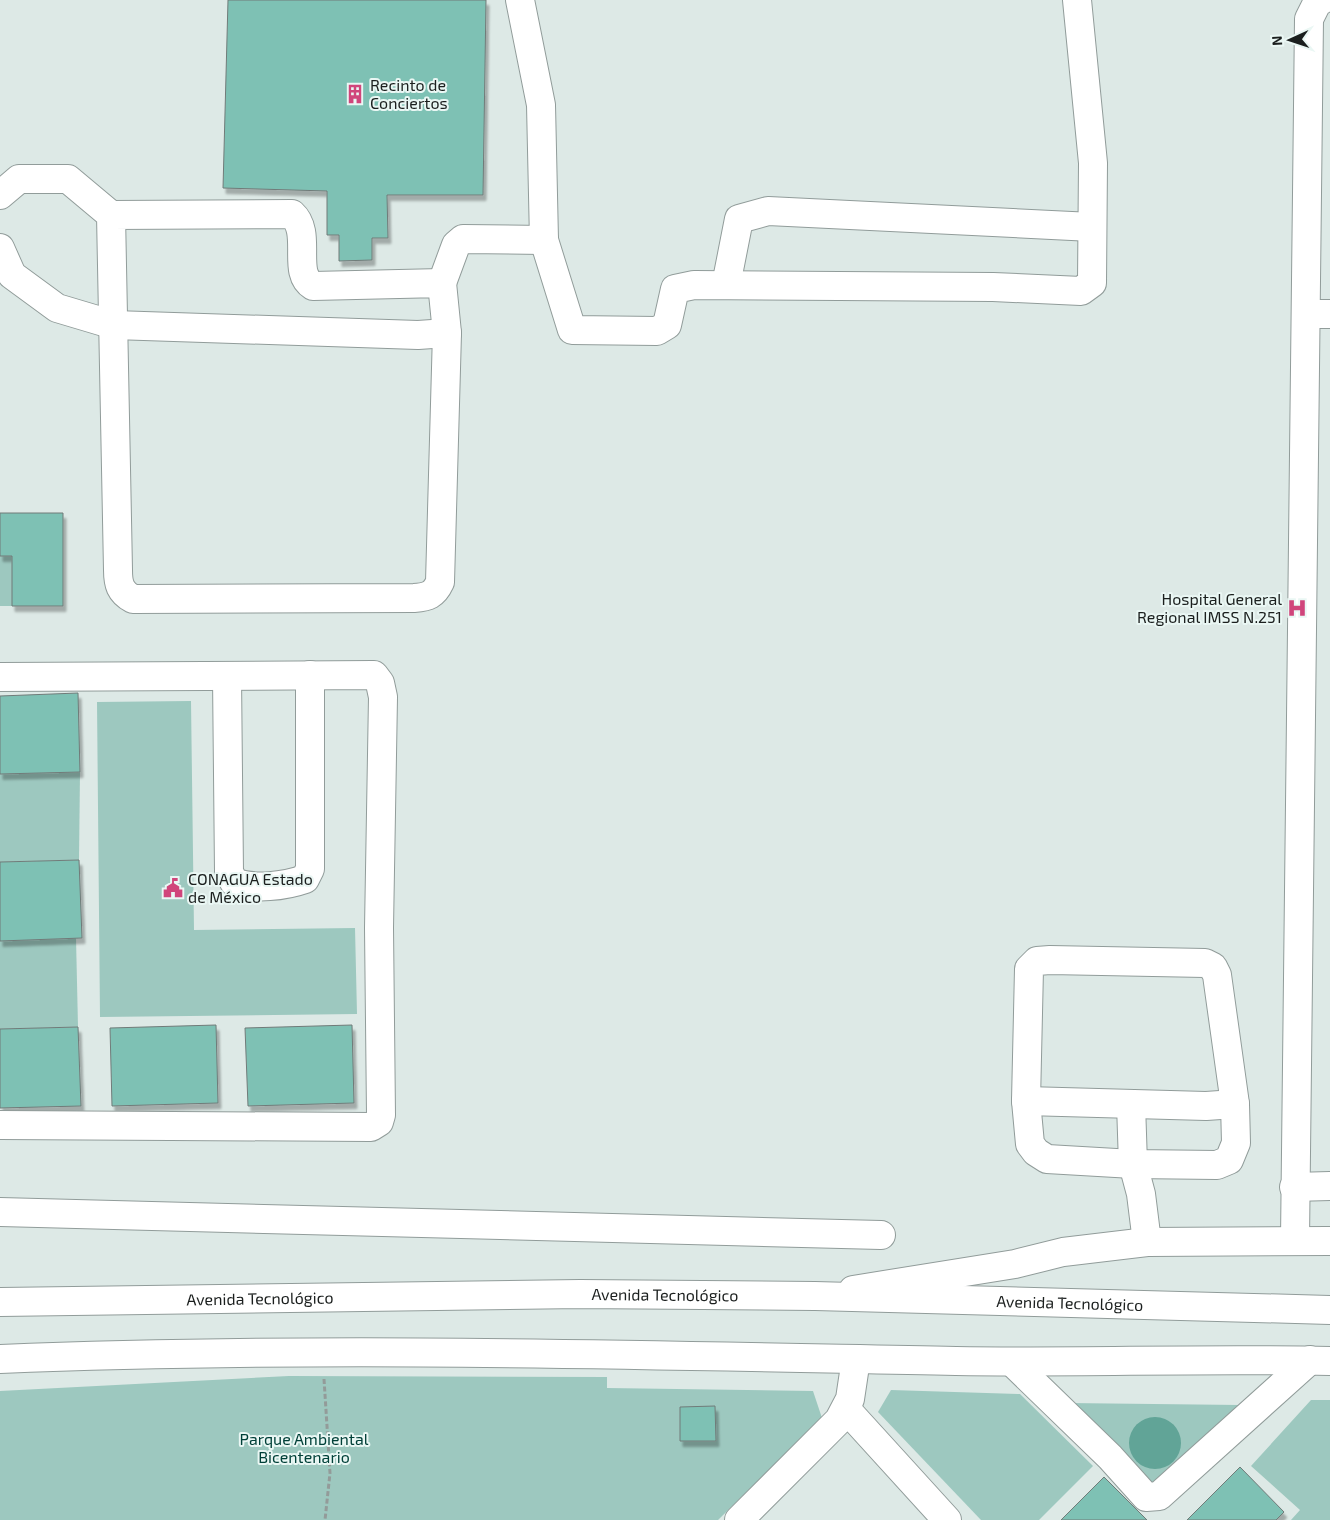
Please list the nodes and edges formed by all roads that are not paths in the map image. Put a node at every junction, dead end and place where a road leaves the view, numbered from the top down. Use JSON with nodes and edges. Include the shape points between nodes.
{"nodes":[{"id":1,"x":520,"y":0,"type":"edge"},
{"id":2,"x":1077,"y":0,"type":"edge"},
{"id":3,"x":1322,"y":0,"type":"edge"},
{"id":4,"x":0,"y":195,"type":"edge"},
{"id":5,"x":111,"y":215,"type":"junction"},
{"id":6,"x":1092,"y":227,"type":"junction"},
{"id":7,"x":544,"y":240,"type":"junction"},
{"id":8,"x":0,"y":248,"type":"edge"},
{"id":9,"x":442,"y":283,"type":"junction"},
{"id":10,"x":726,"y":285,"type":"junction"},
{"id":11,"x":1318,"y":314,"type":"edge"},
{"id":12,"x":114,"y":325,"type":"junction"},
{"id":13,"x":447,"y":333,"type":"junction"},
{"id":14,"x":310,"y":675,"type":"junction"},
{"id":15,"x":227,"y":676,"type":"junction"},
{"id":16,"x":0,"y":677,"type":"edge"},
{"id":17,"x":1026,"y":1101,"type":"junction"},
{"id":18,"x":1131,"y":1104,"type":"junction"},
{"id":19,"x":1235,"y":1104,"type":"junction"},
{"id":20,"x":0,"y":1125,"type":"edge"},
{"id":21,"x":1133,"y":1164,"type":"junction"},
{"id":22,"x":1330,"y":1186,"type":"edge"},
{"id":23,"x":1294,"y":1187,"type":"junction"},
{"id":24,"x":0,"y":1212,"type":"edge"},
{"id":25,"x":881,"y":1235,"type":"dead end"},
{"id":26,"x":1295,"y":1240,"type":"junction"},
{"id":27,"x":1330,"y":1241,"type":"edge"},
{"id":28,"x":1147,"y":1242,"type":"junction"},
{"id":29,"x":815,"y":1296,"type":"junction"},
{"id":30,"x":0,"y":1302,"type":"edge"},
{"id":31,"x":1330,"y":1310,"type":"edge"},
{"id":32,"x":123,"y":1354,"type":"junction"},
{"id":33,"x":0,"y":1359,"type":"edge"},
{"id":34,"x":856,"y":1359,"type":"junction"},
{"id":35,"x":1320,"y":1361,"type":"edge"},
{"id":36,"x":1012,"y":1362,"type":"junction"},
{"id":37,"x":0,"y":1376,"type":"edge"},
{"id":38,"x":846,"y":1409,"type":"junction"},
{"id":39,"x":750,"y":1516,"type":"edge"},
{"id":40,"x":947,"y":1520,"type":"edge"}],
"edges":[{"from":1,"to":7,"type":"main road","via":[[542,105]]},
{"from":2,"to":6,"type":"main road","via":[[1093,163]]},
{"from":3,"to":11,"type":"main road","via":[[1309,19]]},
{"from":4,"to":5,"type":"main road","via":[[19,179],[68,179]]},
{"from":5,"to":9,"type":"main road","via":[[292,214],[298,219],[302,233],[304,275],[313,286]]},
{"from":5,"to":12,"type":"main road"},
{"from":6,"to":10,"type":"main road","via":[[768,211],[739,219]]},
{"from":6,"to":10,"type":"main road","via":[[1092,283],[1081,291],[993,287]]},
{"from":7,"to":9,"type":"main road","via":[[463,239],[456,245]]},
{"from":7,"to":10,"type":"main road","via":[[572,330],[658,331],[667,325],[675,289],[694,285]]},
{"from":8,"to":12,"type":"main road","via":[[12,275],[57,308]]},
{"from":9,"to":13,"type":"main road"},
{"from":11,"to":23,"type":"main road"},
{"from":12,"to":13,"type":"main road","via":[[418,335]]},
{"from":12,"to":13,"type":"main road","via":[[118,584],[125,595],[133,598],[414,598],[427,597],[435,592],[440,582]]},
{"from":14,"to":15,"type":"main road"},
{"from":14,"to":15,"type":"main road","via":[[310,869],[305,879],[296,882],[246,886],[234,882],[229,872]]},
{"from":14,"to":20,"type":"main road","via":[[374,675],[383,696],[379,928],[382,1115],[379,1122],[371,1127]]},
{"from":15,"to":16,"type":"main road"},
{"from":17,"to":18,"type":"main road"},
{"from":17,"to":19,"type":"main road","via":[[1029,970],[1037,961],[1059,960],[1205,963],[1213,967],[1217,975]]},
{"from":17,"to":21,"type":"main road","via":[[1030,1144],[1047,1159]]},
{"from":18,"to":19,"type":"main road"},
{"from":18,"to":21,"type":"main road"},
{"from":19,"to":21,"type":"main road","via":[[1236,1143],[1229,1160],[1216,1165]]},
{"from":21,"to":28,"type":"main road","via":[[1141,1194]]},
{"from":22,"to":23,"type":"main road"},
{"from":23,"to":26,"type":"main road"},
{"from":24,"to":25,"type":"main road"},
{"from":26,"to":27,"type":"main road"},
{"from":26,"to":28,"type":"main road"},
{"from":28,"to":29,"type":"main road","via":[[1063,1252],[1015,1264]]},
{"from":29,"to":30,"type":"main road","name":"Avenida Tecnológico","via":[[580,1294]]},
{"from":29,"to":31,"type":"main road","name":"Avenida Tecnológico"},
{"from":32,"to":33,"type":"main road"},
{"from":32,"to":34,"type":"main road","via":[[585,1354]]},
{"from":32,"to":37,"type":"main road"},
{"from":34,"to":36,"type":"main road"},
{"from":34,"to":38,"type":"main road"},
{"from":35,"to":36,"type":"main road"},
{"from":35,"to":36,"type":"main road","via":[[1152,1498],[1146,1497],[1110,1457]]},
{"from":38,"to":39,"type":"main road"},
{"from":38,"to":40,"type":"main road"}]}
